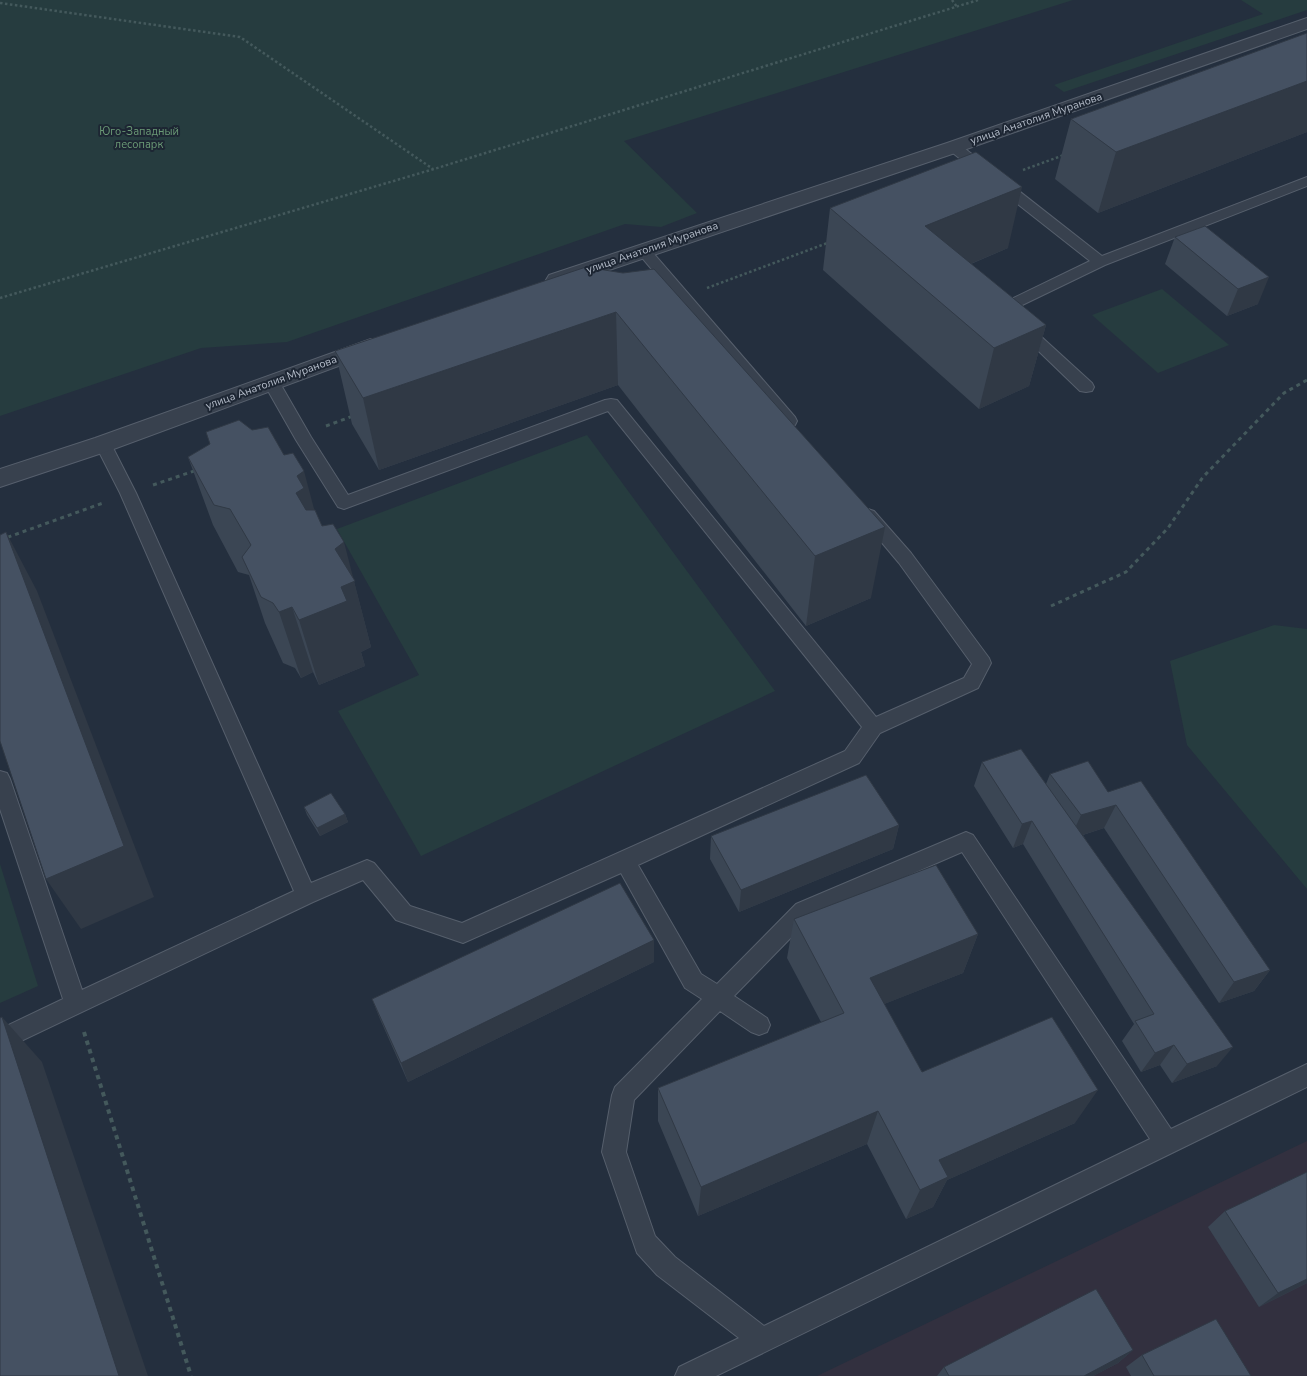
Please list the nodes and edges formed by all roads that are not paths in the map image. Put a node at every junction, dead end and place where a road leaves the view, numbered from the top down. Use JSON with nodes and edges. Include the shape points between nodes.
{"nodes":[{"id":1,"x":1307,"y":23,"type":"edge"},
{"id":2,"x":954,"y":147,"type":"junction"},
{"id":3,"x":1307,"y":181,"type":"edge"},
{"id":4,"x":643,"y":250,"type":"junction"},
{"id":5,"x":1100,"y":262,"type":"junction"},
{"id":6,"x":541,"y":286,"type":"edge"},
{"id":7,"x":385,"y":341,"type":"edge"},
{"id":8,"x":271,"y":382,"type":"junction"},
{"id":9,"x":1086,"y":387,"type":"dead end"},
{"id":10,"x":797,"y":430,"type":"edge"},
{"id":11,"x":103,"y":444,"type":"junction"},
{"id":12,"x":0,"y":478,"type":"edge"},
{"id":13,"x":860,"y":506,"type":"edge"},
{"id":14,"x":873,"y":726,"type":"junction"},
{"id":15,"x":0,"y":779,"type":"edge"},
{"id":16,"x":625,"y":861,"type":"junction"},
{"id":17,"x":306,"y":895,"type":"junction"},
{"id":18,"x":718,"y":998,"type":"junction"},
{"id":19,"x":76,"y":1005,"type":"junction"},
{"id":20,"x":759,"y":1025,"type":"dead end"},
{"id":21,"x":0,"y":1040,"type":"edge"},
{"id":22,"x":1307,"y":1075,"type":"edge"},
{"id":23,"x":1166,"y":1144,"type":"junction"},
{"id":24,"x":762,"y":1340,"type":"junction"},
{"id":25,"x":688,"y":1376,"type":"edge"}],
"edges":[{"from":1,"to":2,"type":"street","name":"улица Анатолия Муранова"},
{"from":2,"to":4,"type":"street","name":"улица Анатолия Муранова"},
{"from":2,"to":5,"type":"lane"},
{"from":3,"to":5,"type":"lane"},
{"from":4,"to":6,"type":"street","name":"улица Анатолия Муранова"},
{"from":4,"to":10,"type":"lane"},
{"from":5,"to":9,"type":"lane","via":[[1002,308]]},
{"from":7,"to":8,"type":"street","name":"улица Анатолия Муранова"},
{"from":8,"to":11,"type":"street","name":"улица Анатолия Муранова"},
{"from":8,"to":14,"type":"lane","via":[[344,502],[611,404]]},
{"from":11,"to":12,"type":"street","name":"улица Анатолия Муранова"},
{"from":11,"to":17,"type":"lane"},
{"from":13,"to":14,"type":"lane","via":[[905,558],[982,663],[971,683]]},
{"from":14,"to":16,"type":"lane","via":[[852,757]]},
{"from":15,"to":19,"type":"lane"},
{"from":16,"to":17,"type":"lane","via":[[463,933],[403,913],[367,869]]},
{"from":16,"to":18,"type":"lane","via":[[693,980]]},
{"from":17,"to":19,"type":"lane"},
{"from":18,"to":20,"type":"lane"},
{"from":18,"to":23,"type":"lane","via":[[803,911],[966,841]]},
{"from":18,"to":24,"type":"lane","via":[[623,1095],[614,1152],[646,1244],[666,1266]]},
{"from":19,"to":21,"type":"lane"},
{"from":22,"to":23,"type":"lane"},
{"from":23,"to":24,"type":"lane"},
{"from":24,"to":25,"type":"lane"}]}
